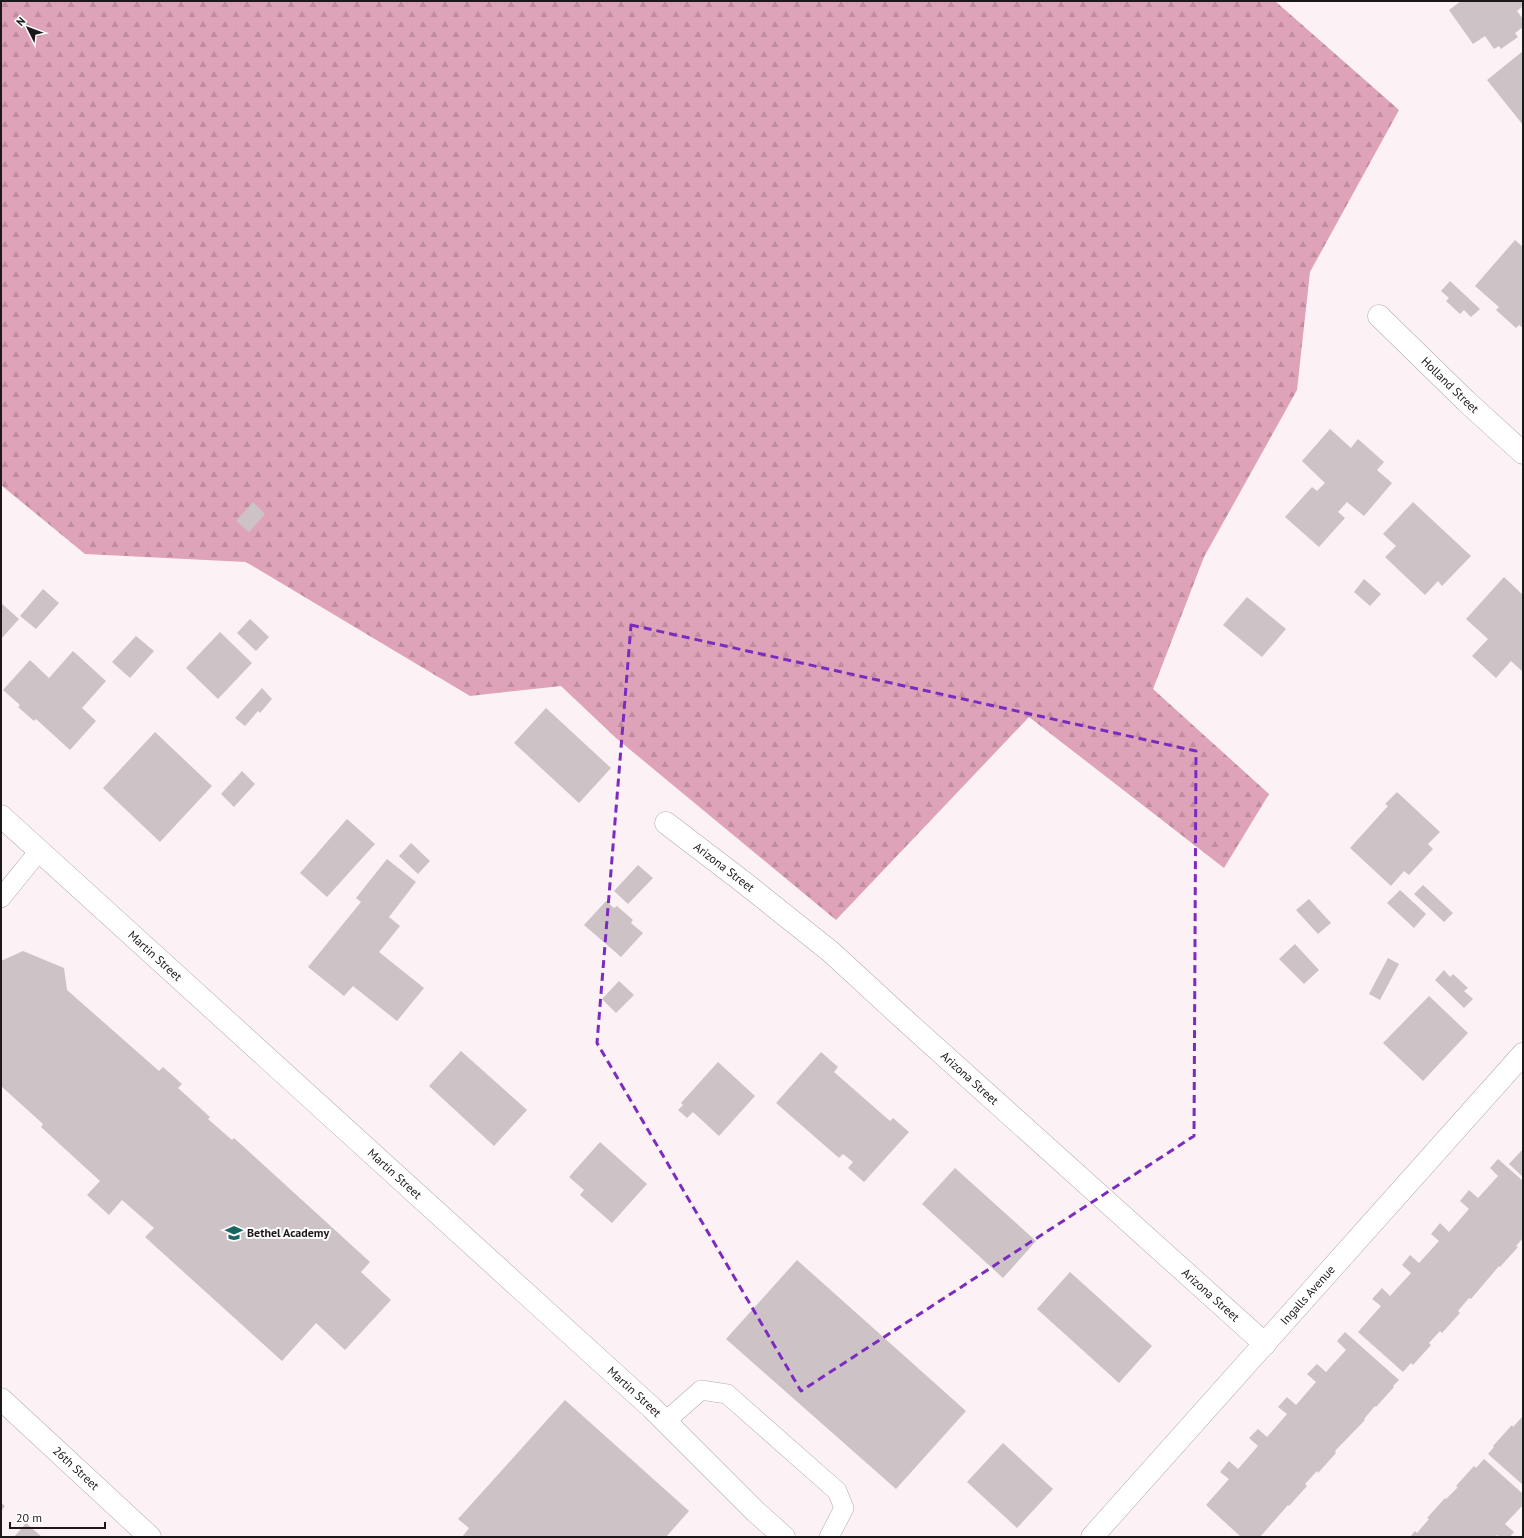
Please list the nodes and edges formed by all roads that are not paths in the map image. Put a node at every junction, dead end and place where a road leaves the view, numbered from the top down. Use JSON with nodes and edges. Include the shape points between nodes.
{"nodes":[{"id":1,"x":1379,"y":316,"type":"dead end"},
{"id":2,"x":1523,"y":453,"type":"edge"},
{"id":3,"x":1,"y":816,"type":"edge"},
{"id":4,"x":666,"y":823,"type":"dead end"},
{"id":5,"x":39,"y":851,"type":"junction"},
{"id":6,"x":1,"y":898,"type":"edge"},
{"id":7,"x":1523,"y":1054,"type":"edge"},
{"id":8,"x":1265,"y":1344,"type":"junction"},
{"id":9,"x":1,"y":1399,"type":"edge"},
{"id":10,"x":666,"y":1421,"type":"junction"},
{"id":11,"x":150,"y":1537,"type":"edge"},
{"id":12,"x":784,"y":1537,"type":"edge"},
{"id":13,"x":829,"y":1537,"type":"edge"},
{"id":14,"x":1092,"y":1537,"type":"edge"}],
"edges":[{"from":1,"to":2,"type":"street","name":"Holland Street"},
{"from":3,"to":5,"type":"street","name":"Martin Street"},
{"from":4,"to":8,"type":"street","name":"Arizona Street","via":[[831,952]]},
{"from":5,"to":6,"type":"lane"},
{"from":5,"to":10,"type":"street","name":"Martin Street"},
{"from":7,"to":8,"type":"street","name":"Ingalls Avenue"},
{"from":8,"to":14,"type":"street","name":"Ingalls Avenue"},
{"from":9,"to":11,"type":"street","name":"26th Street"},
{"from":10,"to":12,"type":"street","name":"Martin Street"},
{"from":10,"to":13,"type":"lane","via":[[701,1390],[727,1394],[837,1491],[844,1508]]}]}
